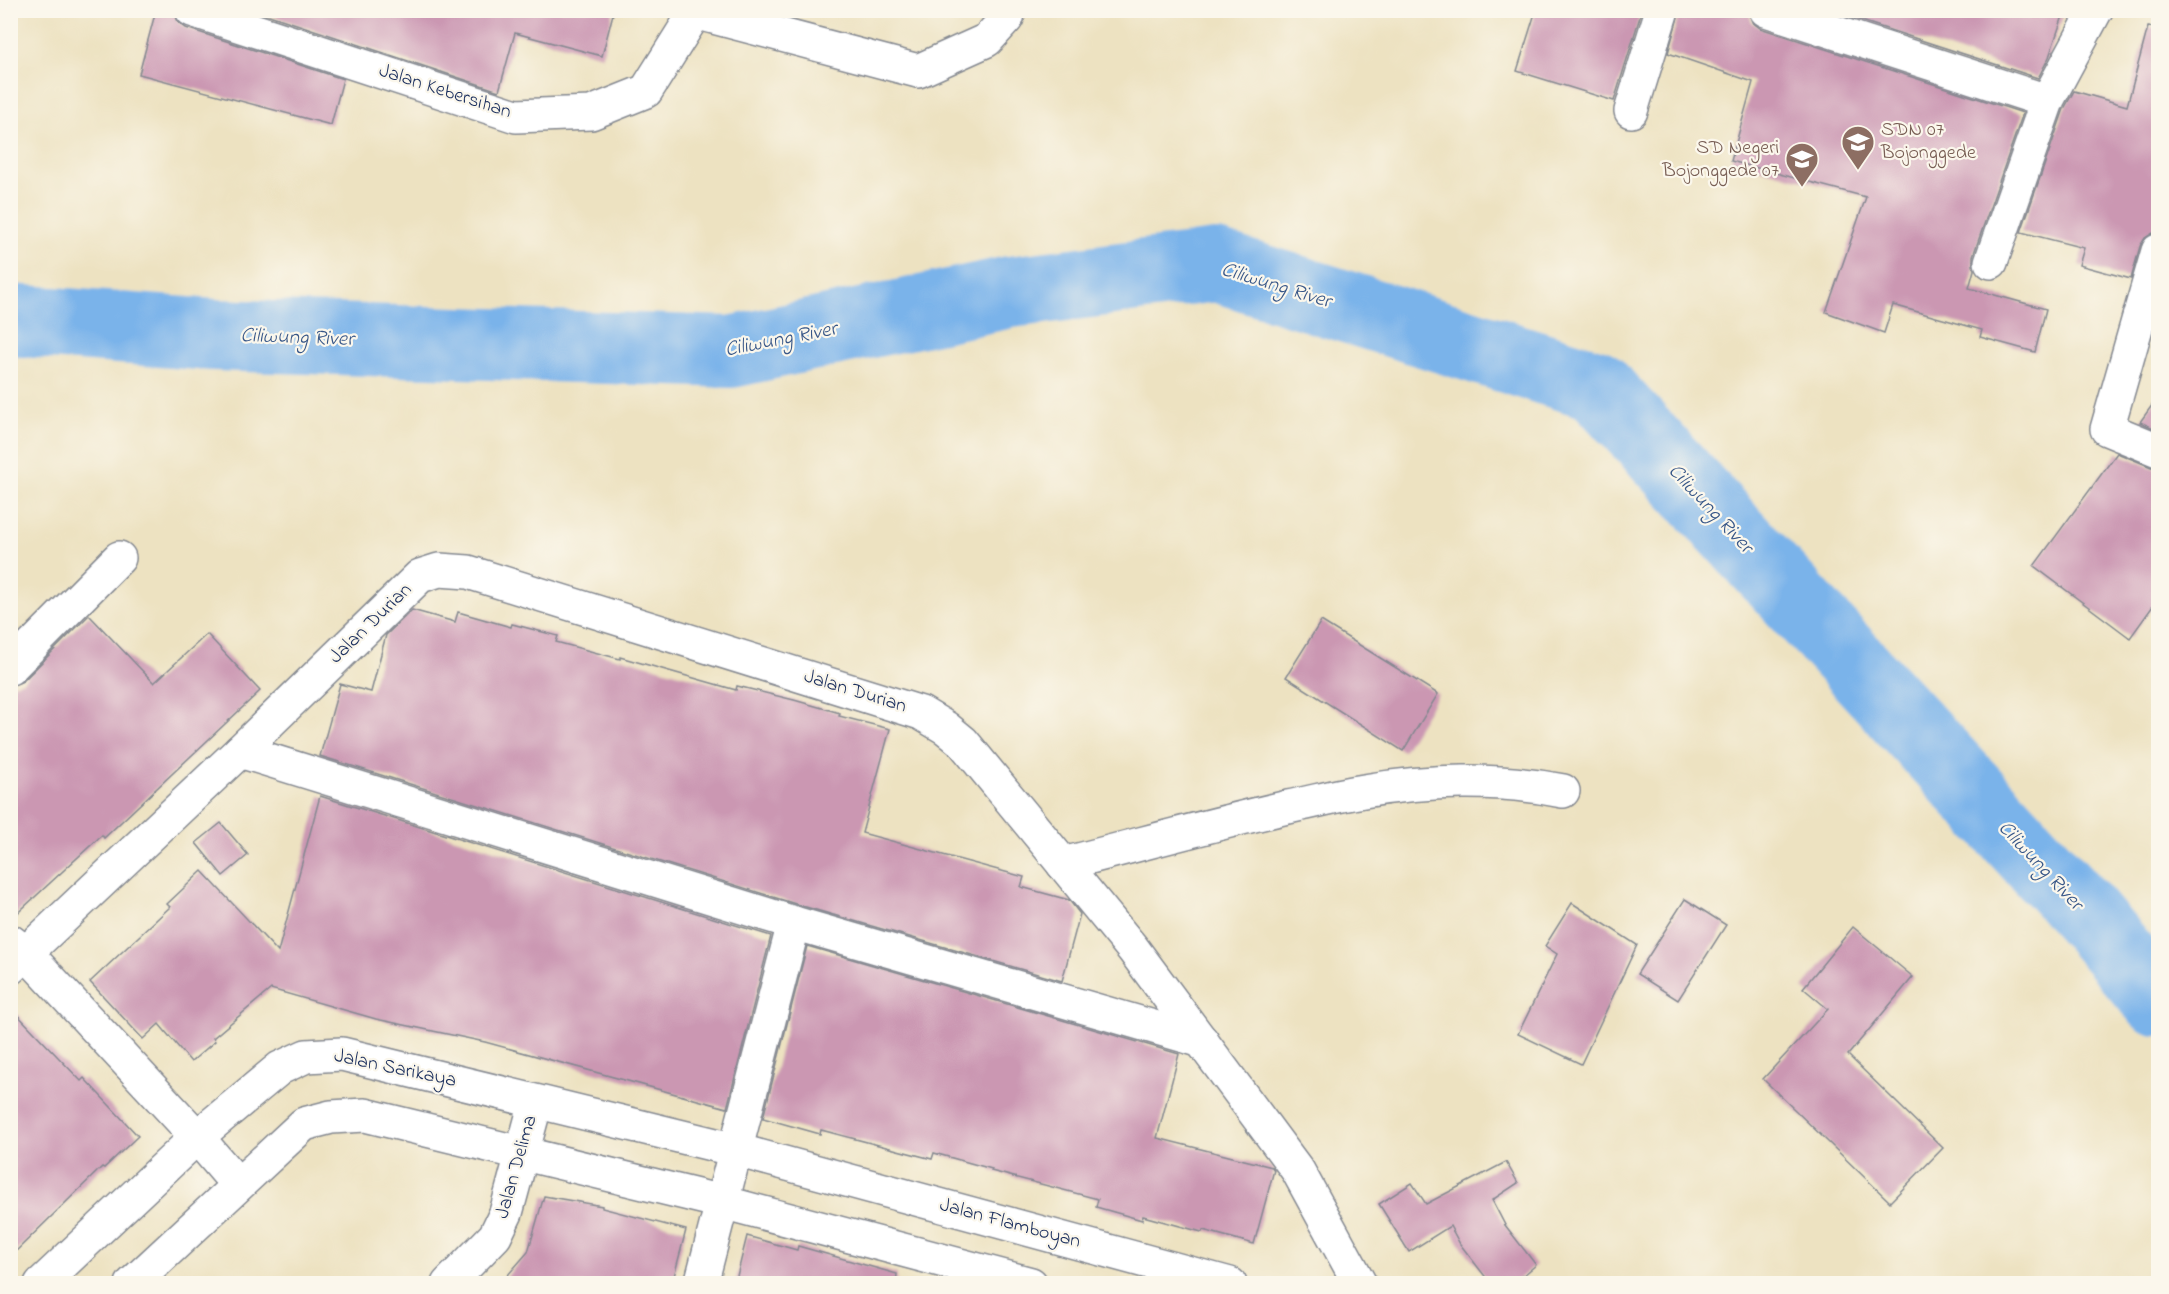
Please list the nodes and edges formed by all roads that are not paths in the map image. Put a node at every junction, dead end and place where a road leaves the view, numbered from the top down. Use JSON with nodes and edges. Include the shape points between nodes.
{"nodes":[{"id":1,"x":192,"y":10,"type":"edge"},
{"id":2,"x":1010,"y":10,"type":"edge"},
{"id":3,"x":1662,"y":10,"type":"edge"},
{"id":4,"x":1766,"y":10,"type":"edge"},
{"id":5,"x":2096,"y":10,"type":"edge"},
{"id":6,"x":691,"y":12,"type":"edge"},
{"id":7,"x":2047,"y":101,"type":"junction"},
{"id":8,"x":1631,"y":111,"type":"dead end"},
{"id":9,"x":2158,"y":251,"type":"edge"},
{"id":10,"x":1991,"y":262,"type":"dead end"},
{"id":11,"x":2158,"y":450,"type":"edge"},
{"id":12,"x":119,"y":558,"type":"dead end"},
{"id":13,"x":10,"y":668,"type":"edge"},
{"id":14,"x":240,"y":751,"type":"junction"},
{"id":15,"x":1563,"y":791,"type":"dead end"},
{"id":16,"x":1063,"y":864,"type":"junction"},
{"id":17,"x":794,"y":923,"type":"junction"},
{"id":18,"x":16,"y":954,"type":"edge"},
{"id":19,"x":1202,"y":1041,"type":"junction"},
{"id":20,"x":536,"y":1102,"type":"junction"},
{"id":21,"x":197,"y":1137,"type":"junction"},
{"id":22,"x":736,"y":1150,"type":"junction"},
{"id":23,"x":522,"y":1155,"type":"junction"},
{"id":24,"x":789,"y":1164,"type":"joint"},
{"id":25,"x":238,"y":1185,"type":"junction"},
{"id":26,"x":722,"y":1202,"type":"junction"},
{"id":27,"x":41,"y":1284,"type":"edge"},
{"id":28,"x":132,"y":1284,"type":"edge"},
{"id":29,"x":448,"y":1284,"type":"edge"},
{"id":30,"x":700,"y":1284,"type":"edge"},
{"id":31,"x":1031,"y":1284,"type":"edge"},
{"id":32,"x":1230,"y":1284,"type":"edge"},
{"id":33,"x":1360,"y":1284,"type":"edge"}],
"edges":[{"from":1,"to":6,"type":"street","name":"Jalan Kebersihan","via":[[516,116],[591,113],[646,91]]},
{"from":2,"to":6,"type":"street","via":[[987,40],[918,71]]},
{"from":3,"to":8,"type":"street"},
{"from":4,"to":7,"type":"street"},
{"from":5,"to":7,"type":"street"},
{"from":7,"to":10,"type":"street"},
{"from":9,"to":11,"type":"street","via":[[2107,429]]},
{"from":12,"to":13,"type":"street"},
{"from":14,"to":16,"type":"street","name":"Jalan Durian","via":[[420,576],[440,570],[468,572],[921,713],[963,742]]},
{"from":14,"to":17,"type":"street"},
{"from":14,"to":18,"type":"street","name":"Jalan Durian"},
{"from":15,"to":16,"type":"street","via":[[1487,783],[1365,790]]},
{"from":16,"to":19,"type":"street","name":"Jalan Durian"},
{"from":17,"to":19,"type":"street"},
{"from":17,"to":22,"type":"street"},
{"from":18,"to":21,"type":"street"},
{"from":19,"to":33,"type":"street","name":"Jalan Durian","via":[[1299,1171]]},
{"from":20,"to":21,"type":"street","name":"Jalan Sarikaya","via":[[342,1054],[306,1056],[280,1068]]},
{"from":20,"to":22,"type":"street","name":"Jalan Sarikaya"},
{"from":20,"to":23,"type":"street","name":"Jalan Delima"},
{"from":21,"to":25,"type":"street"},
{"from":21,"to":27,"type":"street","name":"Jalan Sarikaya"},
{"from":22,"to":24,"type":"street","name":"Jalan Sarikaya"},
{"from":22,"to":26,"type":"street"},
{"from":23,"to":25,"type":"street","via":[[365,1115],[331,1117],[304,1124]]},
{"from":23,"to":26,"type":"street"},
{"from":23,"to":29,"type":"street","name":"Jalan Delima","via":[[506,1213],[495,1236]]},
{"from":24,"to":32,"type":"street","name":"Jalan Flamboyan"},
{"from":25,"to":28,"type":"street"},
{"from":26,"to":30,"type":"street"},
{"from":26,"to":31,"type":"street"}]}
